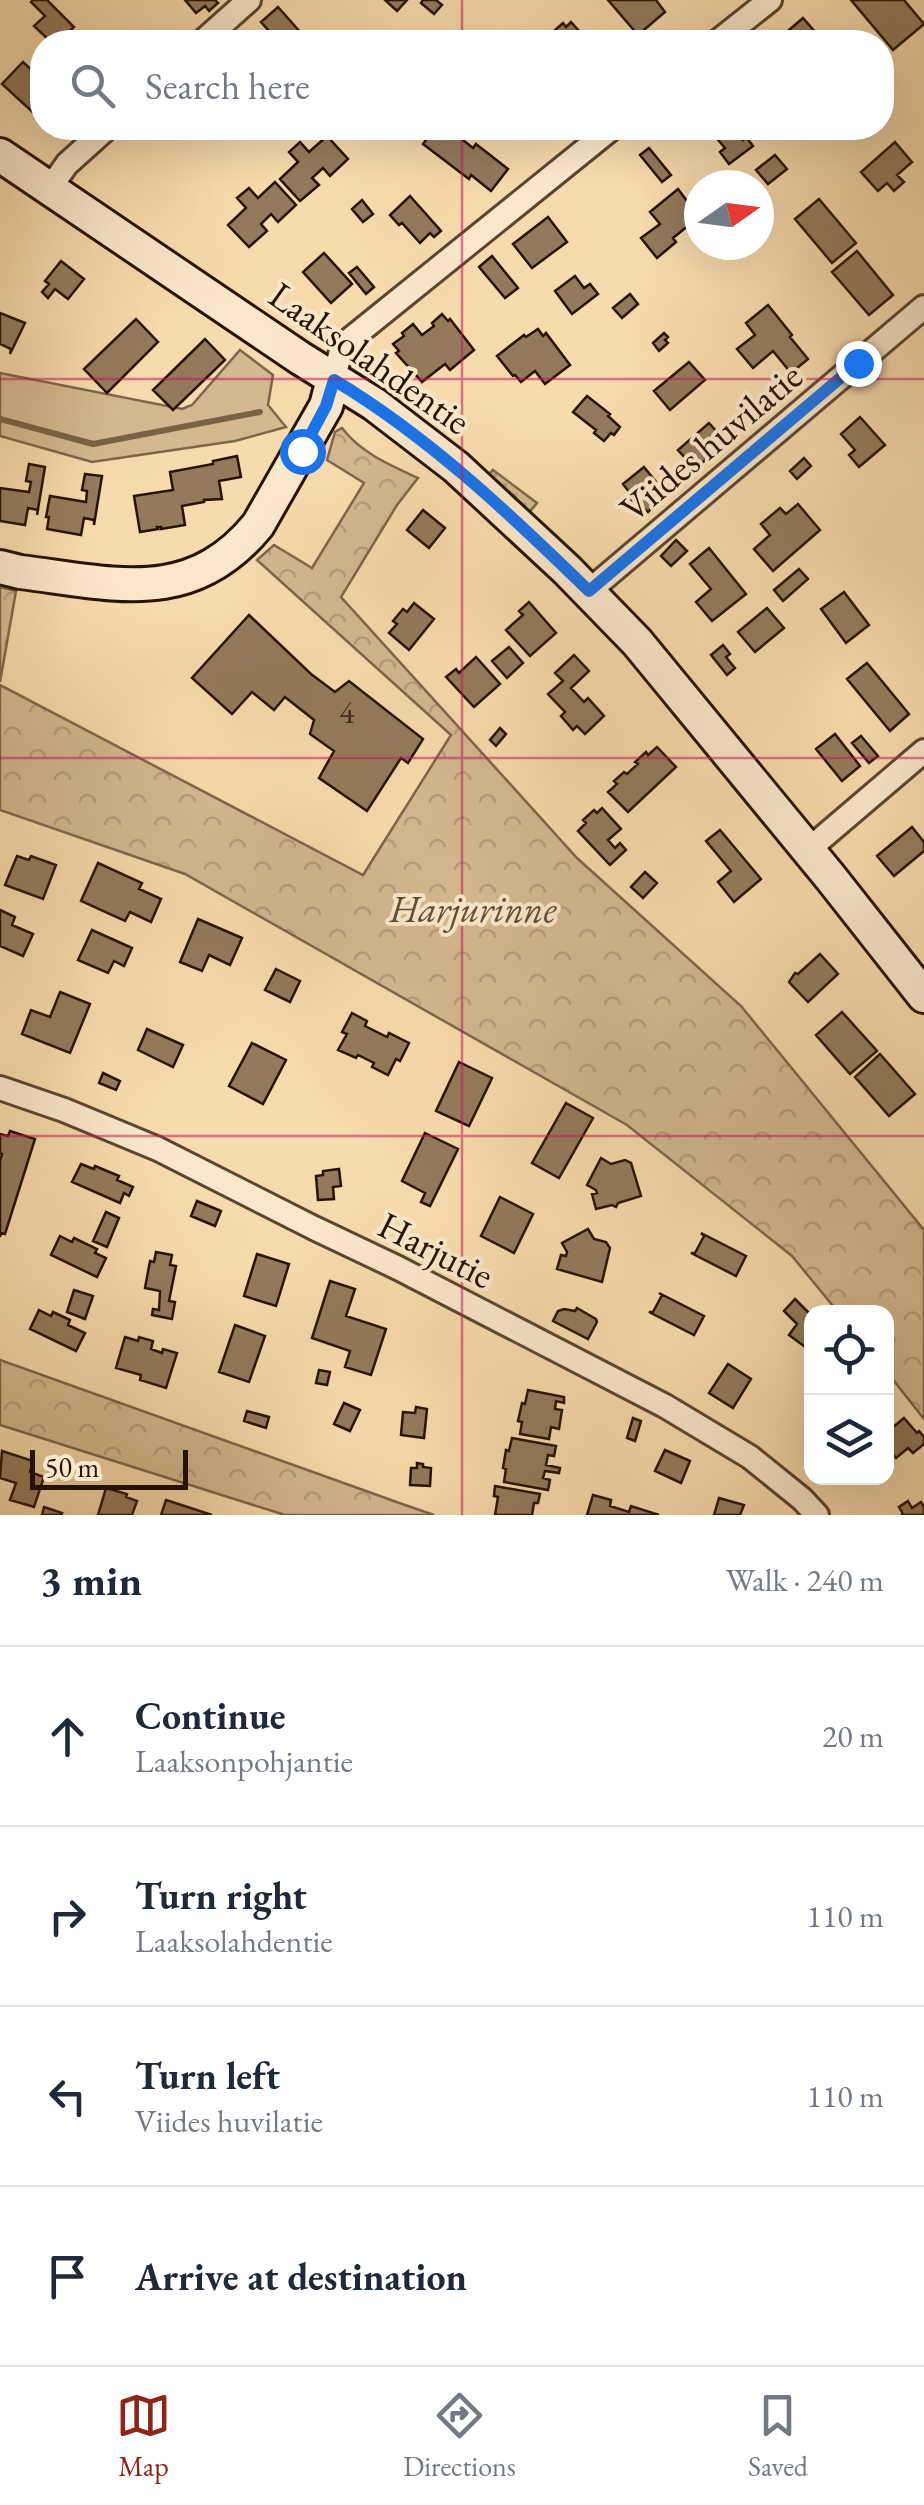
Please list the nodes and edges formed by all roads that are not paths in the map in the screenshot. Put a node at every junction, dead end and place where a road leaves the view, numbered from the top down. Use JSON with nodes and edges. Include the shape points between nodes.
{"nodes":[{"id":1,"x":249,"y":0,"type":"edge"},
{"id":2,"x":770,"y":0,"type":"edge"},
{"id":3,"x":215,"y":30,"type":"edge"},
{"id":4,"x":732,"y":30,"type":"edge"},
{"id":5,"x":93,"y":140,"type":"edge"},
{"id":6,"x":597,"y":140,"type":"edge"},
{"id":7,"x":0,"y":155,"type":"edge"},
{"id":8,"x":50,"y":188,"type":"junction"},
{"id":9,"x":924,"y":307,"type":"edge"},
{"id":10,"x":334,"y":380,"type":"junction"},
{"id":11,"x":0,"y":568,"type":"edge"},
{"id":12,"x":589,"y":591,"type":"junction"},
{"id":13,"x":924,"y":751,"type":"edge"},
{"id":14,"x":808,"y":850,"type":"junction"},
{"id":15,"x":924,"y":996,"type":"edge"},
{"id":16,"x":0,"y":1088,"type":"edge"},
{"id":17,"x":817,"y":1515,"type":"edge"}],
"edges":[{"from":1,"to":3,"type":"street"},
{"from":2,"to":4,"type":"street"},
{"from":5,"to":8,"type":"street"},
{"from":6,"to":10,"type":"street","via":[[348,341]]},
{"from":7,"to":8,"type":"street","name":"Laaksolahdentie"},
{"from":8,"to":10,"type":"street","name":"Laaksolahdentie"},
{"from":9,"to":12,"type":"street","name":"Viides huvilatie"},
{"from":10,"to":11,"type":"street","via":[[258,525],[221,560],[182,579],[141,586]]},
{"from":10,"to":12,"type":"street","name":"Laaksolahdentie","via":[[456,466]]},
{"from":12,"to":14,"type":"street","name":"Laaksolahdentie"},
{"from":13,"to":14,"type":"street"},
{"from":14,"to":15,"type":"street","name":"Laaksolahdentie"},
{"from":16,"to":17,"type":"street","name":"Harjutie","via":[[158,1149],[666,1406],[759,1464]]}]}
